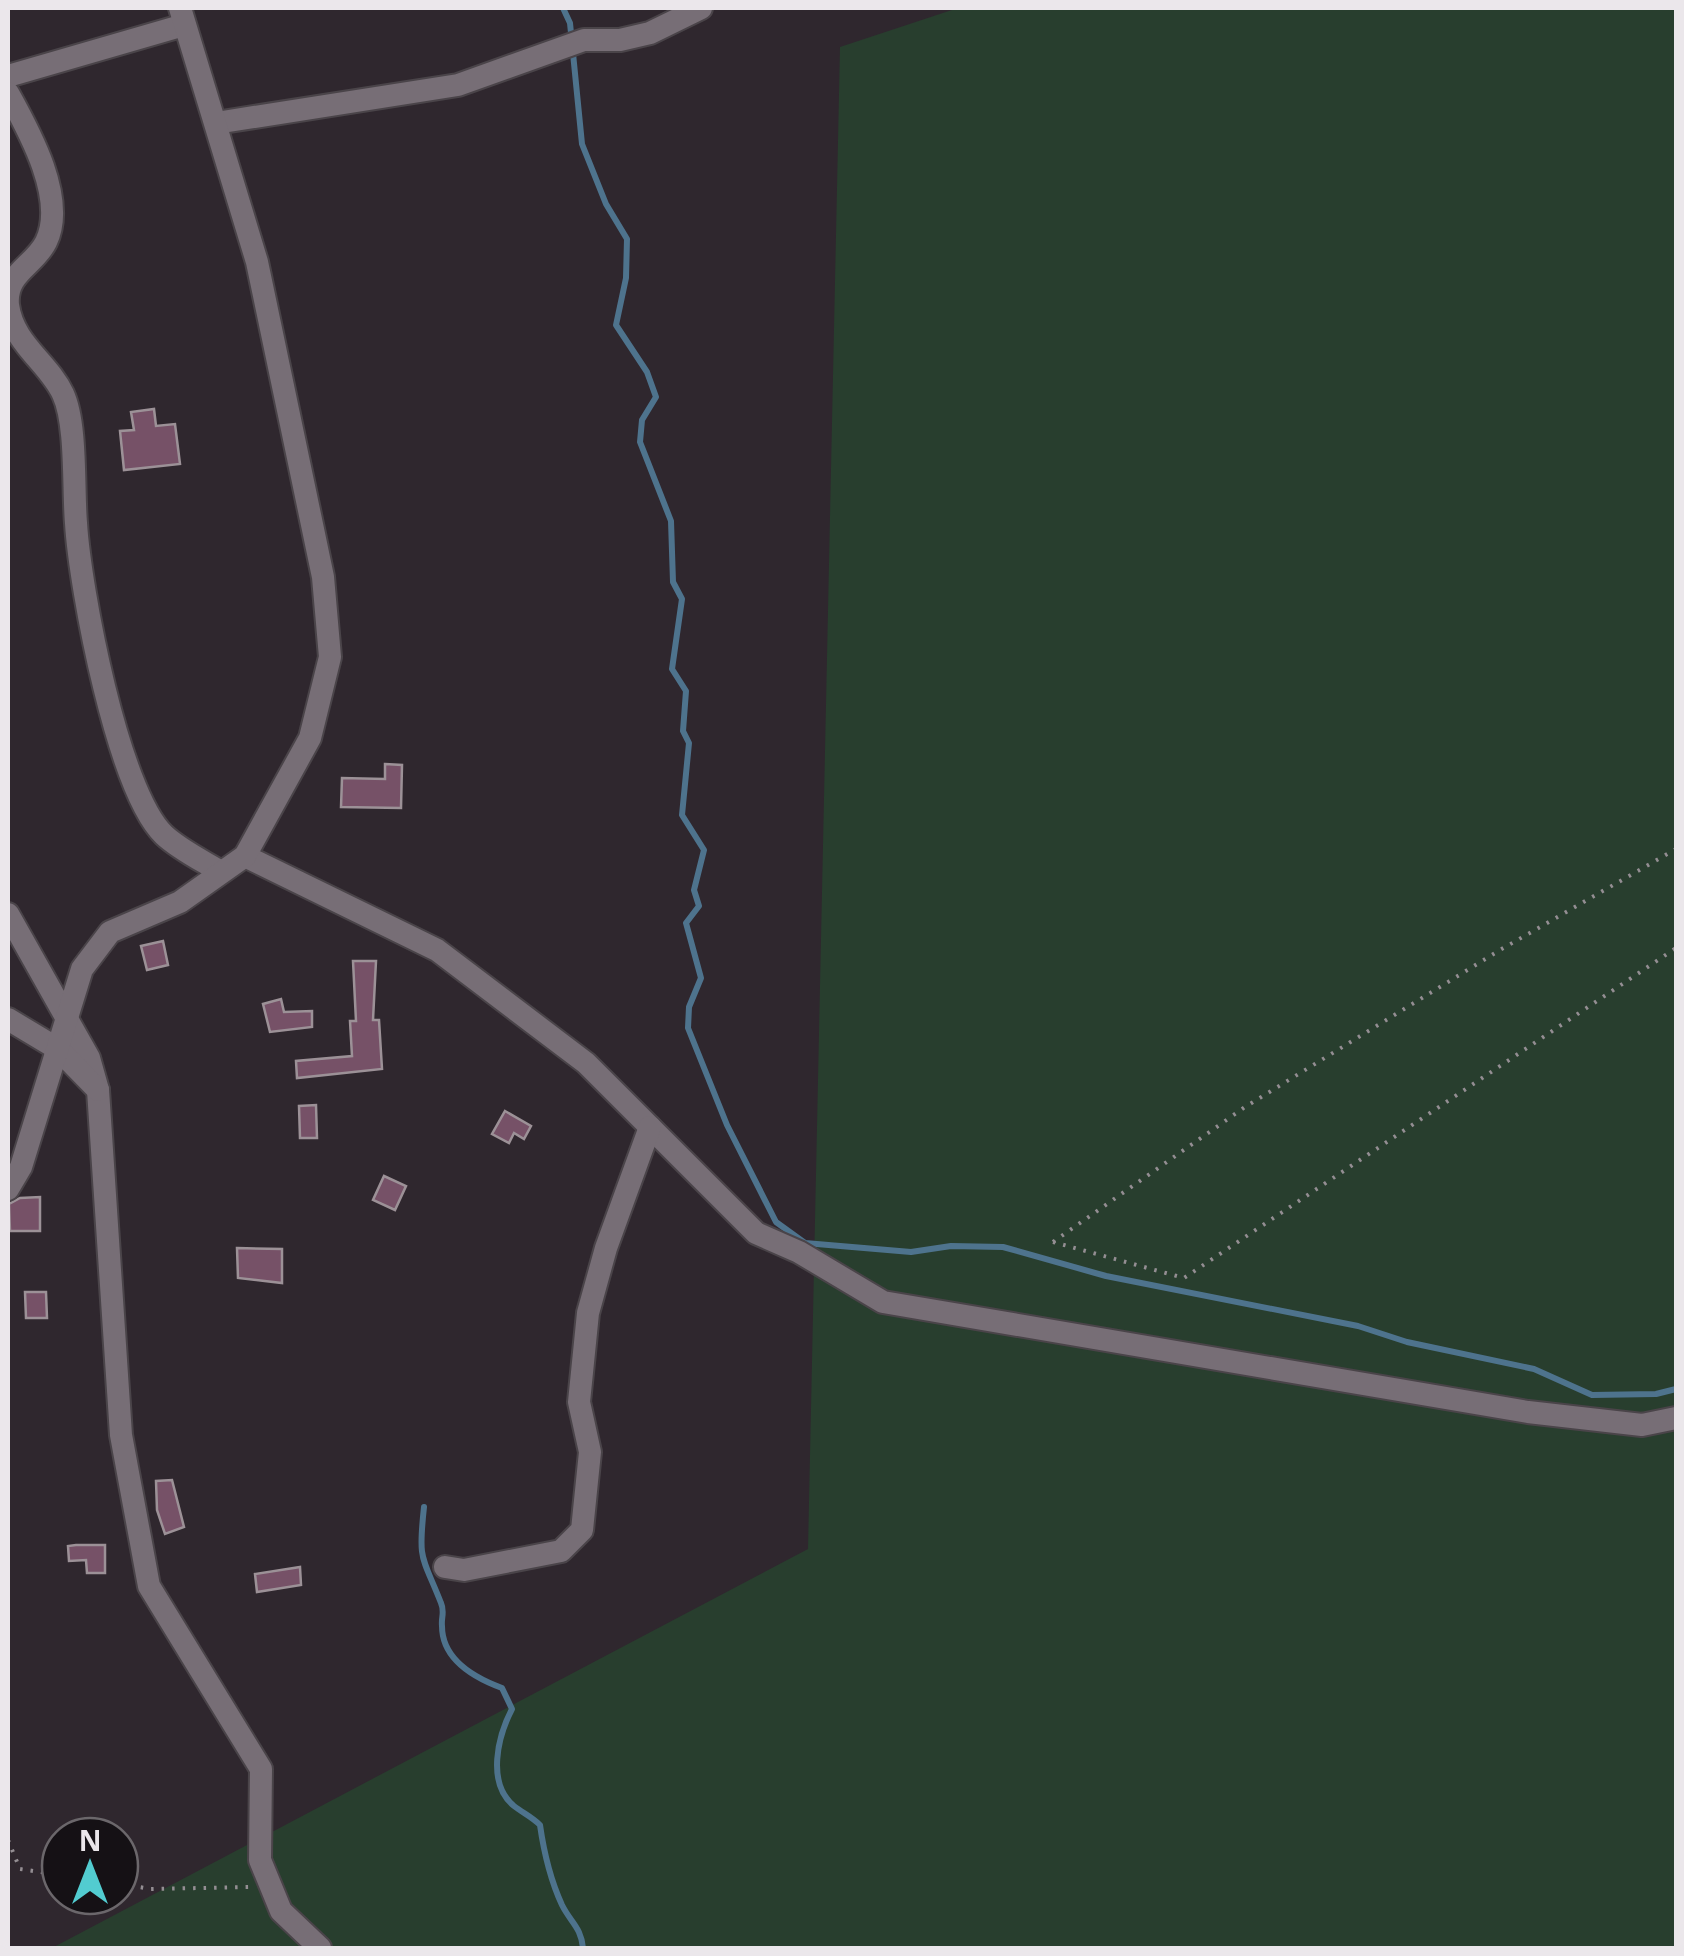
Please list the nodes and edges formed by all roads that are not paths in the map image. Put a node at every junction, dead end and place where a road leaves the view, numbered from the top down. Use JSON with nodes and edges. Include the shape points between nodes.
{"nodes":[{"id":1,"x":701,"y":8,"type":"edge"},
{"id":2,"x":182,"y":16,"type":"edge"},
{"id":3,"x":8,"y":76,"type":"edge"},
{"id":4,"x":8,"y":93,"type":"edge"},
{"id":5,"x":216,"y":123,"type":"junction"},
{"id":6,"x":245,"y":856,"type":"junction"},
{"id":7,"x":221,"y":872,"type":"junction"},
{"id":8,"x":8,"y":914,"type":"edge"},
{"id":9,"x":8,"y":1019,"type":"edge"},
{"id":10,"x":67,"y":1024,"type":"junction"},
{"id":11,"x":58,"y":1050,"type":"junction"},
{"id":12,"x":98,"y":1090,"type":"junction"},
{"id":13,"x":650,"y":1127,"type":"junction"},
{"id":14,"x":8,"y":1189,"type":"edge"},
{"id":15,"x":1676,"y":1418,"type":"edge"},
{"id":16,"x":445,"y":1567,"type":"dead end"},
{"id":17,"x":320,"y":1948,"type":"edge"}],
"edges":[{"from":1,"to":5,"type":"street","via":[[650,33],[584,40],[458,85]]},
{"from":2,"to":3,"type":"street"},
{"from":2,"to":5,"type":"street"},
{"from":4,"to":7,"type":"street","via":[[44,166],[52,223],[44,246],[14,275],[8,308],[31,355],[64,394],[77,548],[103,676],[136,790],[163,834]]},
{"from":5,"to":6,"type":"street","via":[[256,262],[330,616],[330,657],[310,738]]},
{"from":6,"to":7,"type":"street"},
{"from":6,"to":13,"type":"street","via":[[437,950],[586,1063]]},
{"from":7,"to":10,"type":"street","via":[[180,902],[110,932],[82,970]]},
{"from":8,"to":10,"type":"street"},
{"from":9,"to":11,"type":"street"},
{"from":10,"to":11,"type":"street"},
{"from":10,"to":12,"type":"street","via":[[89,1058]]},
{"from":11,"to":12,"type":"street"},
{"from":11,"to":14,"type":"street"},
{"from":12,"to":17,"type":"street","via":[[121,1436],[149,1586],[261,1770],[260,1860],[281,1911]]},
{"from":13,"to":15,"type":"street","via":[[756,1233],[883,1302],[1528,1412],[1642,1426]]},
{"from":13,"to":16,"type":"street","via":[[588,1314],[579,1402],[590,1452],[582,1530],[561,1551],[464,1570]]}]}
